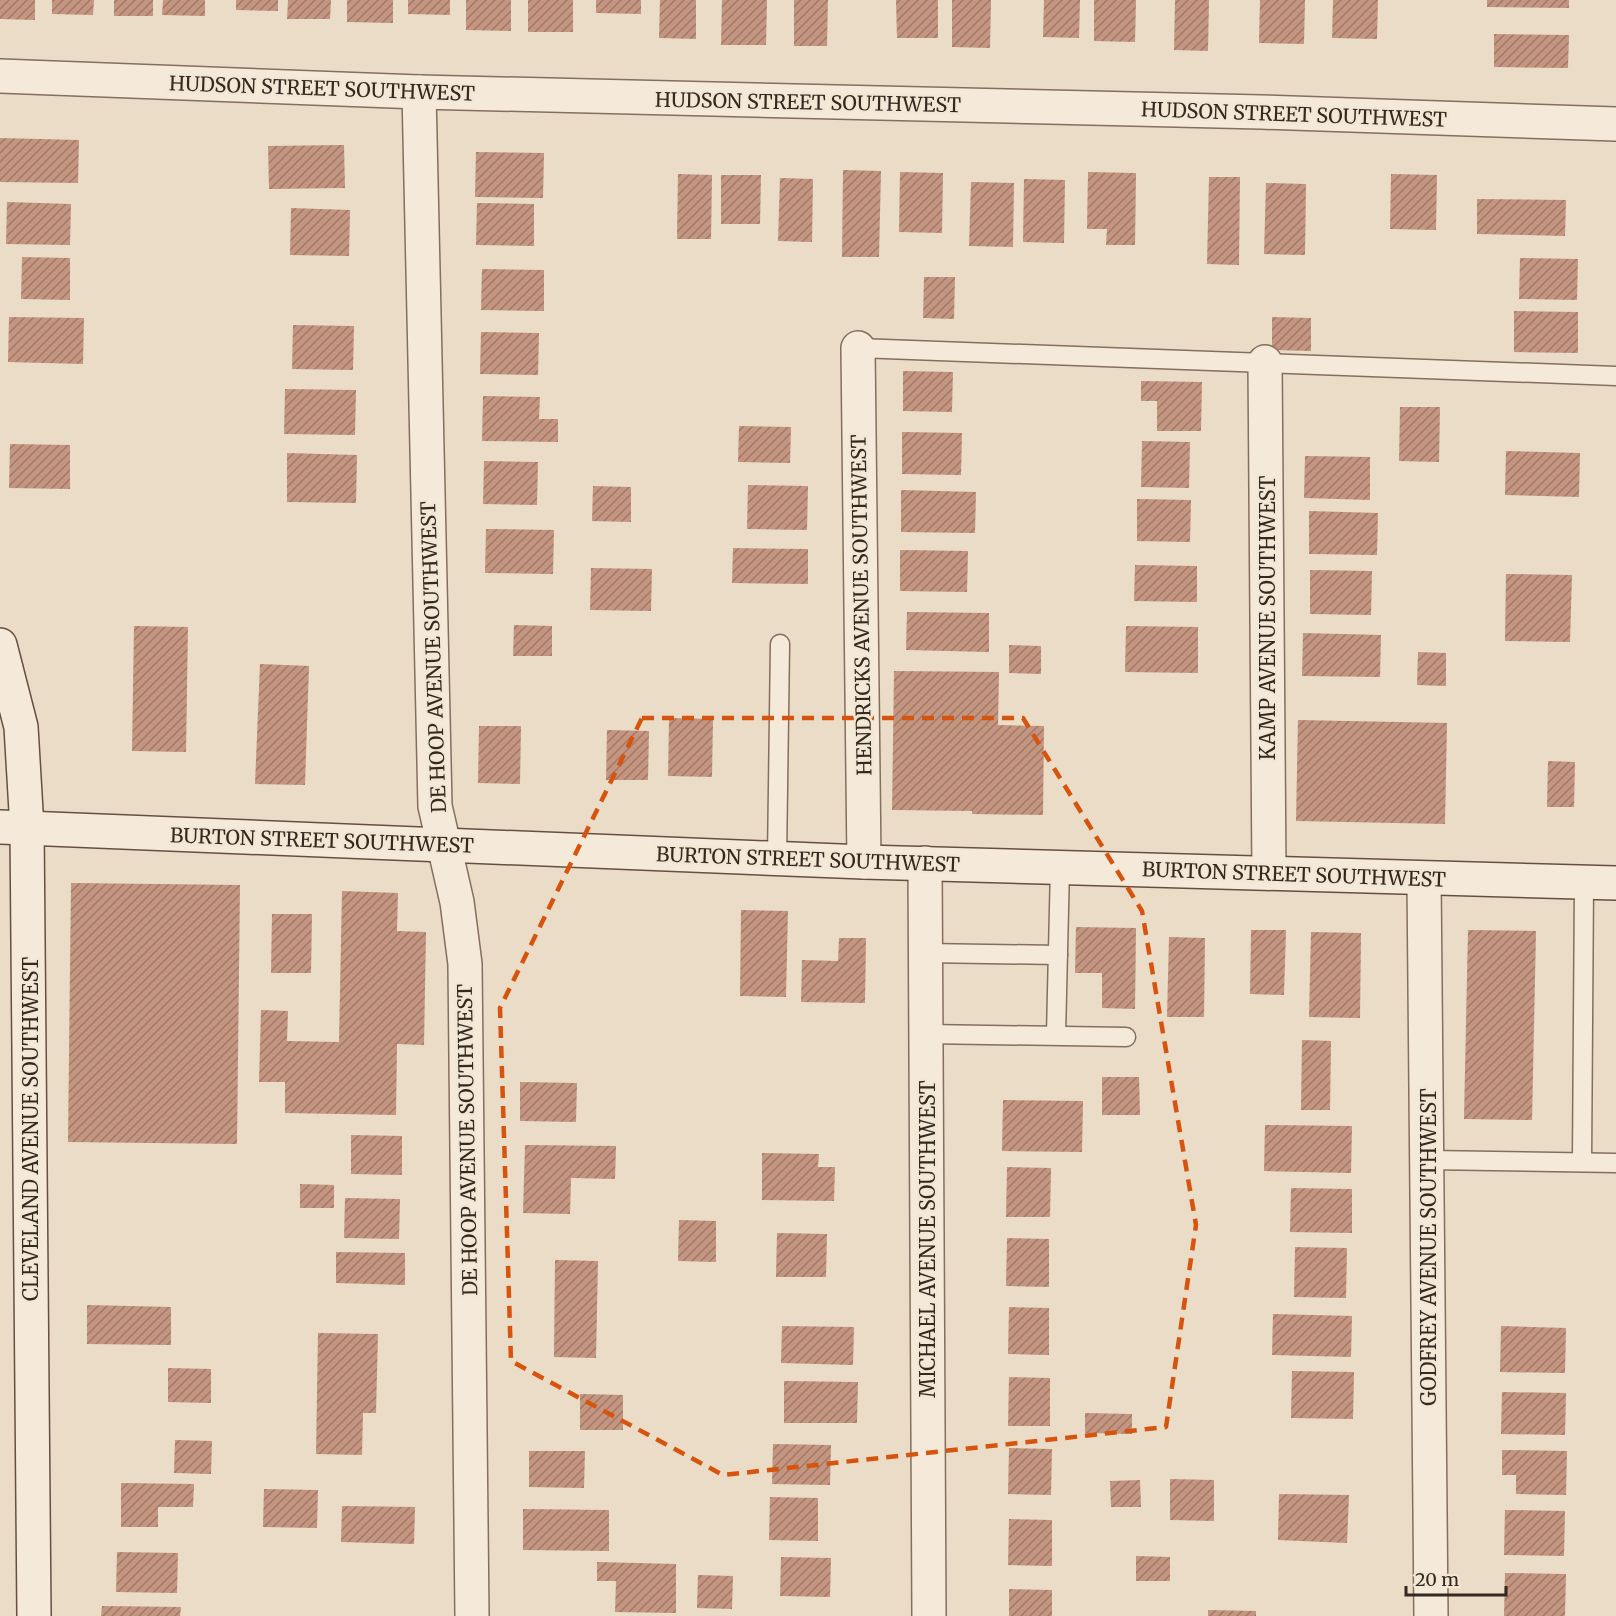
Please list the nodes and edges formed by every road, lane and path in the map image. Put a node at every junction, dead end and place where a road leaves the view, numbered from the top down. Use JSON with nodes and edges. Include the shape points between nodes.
{"nodes":[{"id":1,"x":0,"y":76,"type":"edge"},
{"id":2,"x":418,"y":92,"type":"junction"},
{"id":3,"x":1616,"y":124,"type":"edge"},
{"id":4,"x":858,"y":348,"type":"joint"},
{"id":5,"x":1265,"y":362,"type":"junction"},
{"id":6,"x":1616,"y":376,"type":"edge"},
{"id":7,"x":780,"y":644,"type":"dead end"},
{"id":8,"x":0,"y":645,"type":"edge"},
{"id":9,"x":13,"y":828,"type":"edge"},
{"id":10,"x":444,"y":845,"type":"junction"},
{"id":11,"x":777,"y":859,"type":"junction"},
{"id":12,"x":864,"y":862,"type":"junction"},
{"id":13,"x":925,"y":863,"type":"junction"},
{"id":14,"x":1060,"y":867,"type":"junction"},
{"id":15,"x":1269,"y":873,"type":"junction"},
{"id":16,"x":1424,"y":879,"type":"junction"},
{"id":17,"x":1600,"y":882,"type":"edge"},
{"id":18,"x":925,"y":953,"type":"junction"},
{"id":19,"x":1058,"y":955,"type":"junction"},
{"id":20,"x":926,"y":1034,"type":"junction"},
{"id":21,"x":1056,"y":1035,"type":"junction"},
{"id":22,"x":1126,"y":1036,"type":"dead end"},
{"id":23,"x":1428,"y":1160,"type":"junction"},
{"id":24,"x":1582,"y":1162,"type":"junction"},
{"id":25,"x":1616,"y":1162,"type":"edge"},
{"id":26,"x":34,"y":1616,"type":"edge"},
{"id":27,"x":472,"y":1616,"type":"edge"},
{"id":28,"x":929,"y":1616,"type":"edge"},
{"id":29,"x":1431,"y":1616,"type":"edge"}],
"edges":[{"from":1,"to":2,"type":"street","name":"HUDSON STREET SOUTHWEST"},
{"from":2,"to":3,"type":"street","name":"HUDSON STREET SOUTHWEST"},
{"from":2,"to":10,"type":"street","name":"DE HOOP AVENUE SOUTHWEST","via":[[435,806]]},
{"from":4,"to":5,"type":"lane"},
{"from":4,"to":12,"type":"street","name":"HENDRICKS AVENUE SOUTHWEST"},
{"from":5,"to":6,"type":"lane"},
{"from":5,"to":15,"type":"street","name":"KAMP AVENUE SOUTHWEST"},
{"from":7,"to":11,"type":"lane"},
{"from":8,"to":9,"type":"street","name":"CLEVELAND AVENUE SOUTHWEST","via":[[21,727]]},
{"from":9,"to":10,"type":"street","name":"BURTON STREET SOUTHWEST"},
{"from":9,"to":26,"type":"street","name":"CLEVELAND AVENUE SOUTHWEST"},
{"from":10,"to":11,"type":"street","name":"BURTON STREET SOUTHWEST"},
{"from":10,"to":27,"type":"street","name":"DE HOOP AVENUE SOUTHWEST","via":[[465,964]]},
{"from":11,"to":12,"type":"street","name":"BURTON STREET SOUTHWEST"},
{"from":12,"to":13,"type":"street","name":"BURTON STREET SOUTHWEST"},
{"from":13,"to":14,"type":"street","name":"BURTON STREET SOUTHWEST"},
{"from":13,"to":18,"type":"street","name":"MICHAEL AVENUE SOUTHWEST"},
{"from":14,"to":15,"type":"street","name":"BURTON STREET SOUTHWEST"},
{"from":14,"to":19,"type":"lane"},
{"from":15,"to":16,"type":"street","name":"BURTON STREET SOUTHWEST"},
{"from":16,"to":17,"type":"street","name":"BURTON STREET SOUTHWEST"},
{"from":16,"to":23,"type":"street","name":"GODFREY AVENUE SOUTHWEST"},
{"from":17,"to":24,"type":"lane"},
{"from":18,"to":19,"type":"lane"},
{"from":18,"to":20,"type":"street","name":"MICHAEL AVENUE SOUTHWEST"},
{"from":19,"to":21,"type":"lane"},
{"from":20,"to":21,"type":"lane"},
{"from":20,"to":28,"type":"street","name":"MICHAEL AVENUE SOUTHWEST"},
{"from":21,"to":22,"type":"lane"},
{"from":23,"to":24,"type":"lane"},
{"from":23,"to":29,"type":"street","name":"GODFREY AVENUE SOUTHWEST"},
{"from":24,"to":25,"type":"lane"}]}
